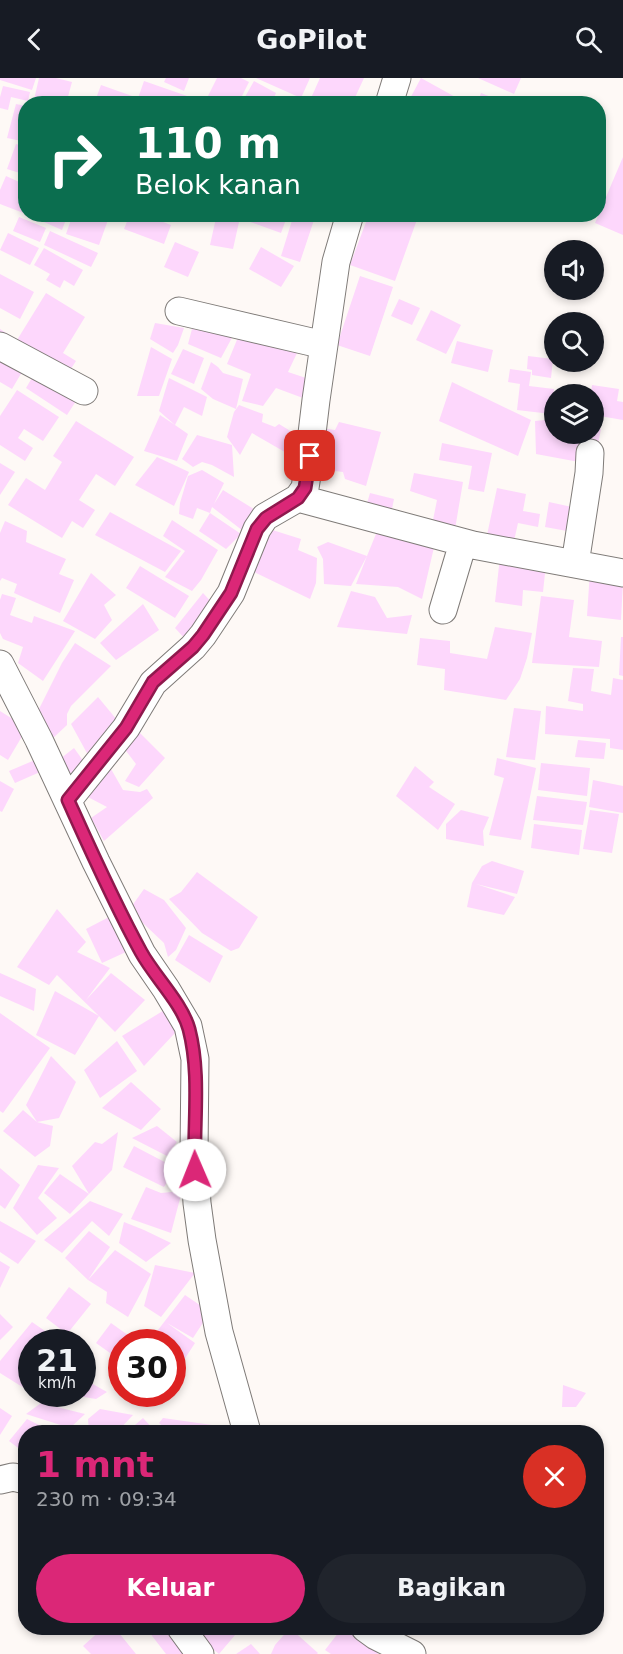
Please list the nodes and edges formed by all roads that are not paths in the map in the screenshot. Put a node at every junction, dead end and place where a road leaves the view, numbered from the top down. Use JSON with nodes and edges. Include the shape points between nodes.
{"nodes":[{"id":1,"x":397,"y":78,"type":"edge"},
{"id":2,"x":391,"y":96,"type":"edge"},
{"id":3,"x":348,"y":222,"type":"edge"},
{"id":4,"x":179,"y":311,"type":"dead end"},
{"id":5,"x":324,"y":345,"type":"junction"},
{"id":6,"x":0,"y":346,"type":"edge"},
{"id":7,"x":84,"y":391,"type":"dead end"},
{"id":8,"x":590,"y":453,"type":"dead end"},
{"id":9,"x":298,"y":498,"type":"junction"},
{"id":10,"x":463,"y":543,"type":"junction"},
{"id":11,"x":575,"y":564,"type":"junction"},
{"id":12,"x":623,"y":573,"type":"edge"},
{"id":13,"x":443,"y":610,"type":"dead end"},
{"id":14,"x":0,"y":664,"type":"edge"},
{"id":15,"x":68,"y":800,"type":"junction"},
{"id":16,"x":245,"y":1425,"type":"edge"},
{"id":17,"x":18,"y":1478,"type":"edge"},
{"id":18,"x":0,"y":1480,"type":"edge"},
{"id":19,"x":186,"y":1635,"type":"edge"},
{"id":20,"x":375,"y":1635,"type":"edge"},
{"id":21,"x":200,"y":1654,"type":"edge"},
{"id":22,"x":412,"y":1654,"type":"edge"}],
"edges":[{"from":1,"to":2,"type":"street"},
{"from":3,"to":5,"type":"street","via":[[336,262]]},
{"from":4,"to":5,"type":"street"},
{"from":5,"to":9,"type":"street","via":[[308,475]]},
{"from":6,"to":7,"type":"street"},
{"from":8,"to":11,"type":"street"},
{"from":9,"to":10,"type":"street"},
{"from":9,"to":15,"type":"street","via":[[266,518],[257,529],[231,593],[203,635],[153,682],[126,728]]},
{"from":10,"to":11,"type":"street"},
{"from":10,"to":13,"type":"street"},
{"from":11,"to":12,"type":"street"},
{"from":14,"to":15,"type":"street"},
{"from":15,"to":16,"type":"street","via":[[142,954],[188,1026],[195,1059],[196,1203],[201,1240],[219,1332]]},
{"from":17,"to":18,"type":"street"},
{"from":19,"to":21,"type":"street"},
{"from":20,"to":22,"type":"street"}]}
